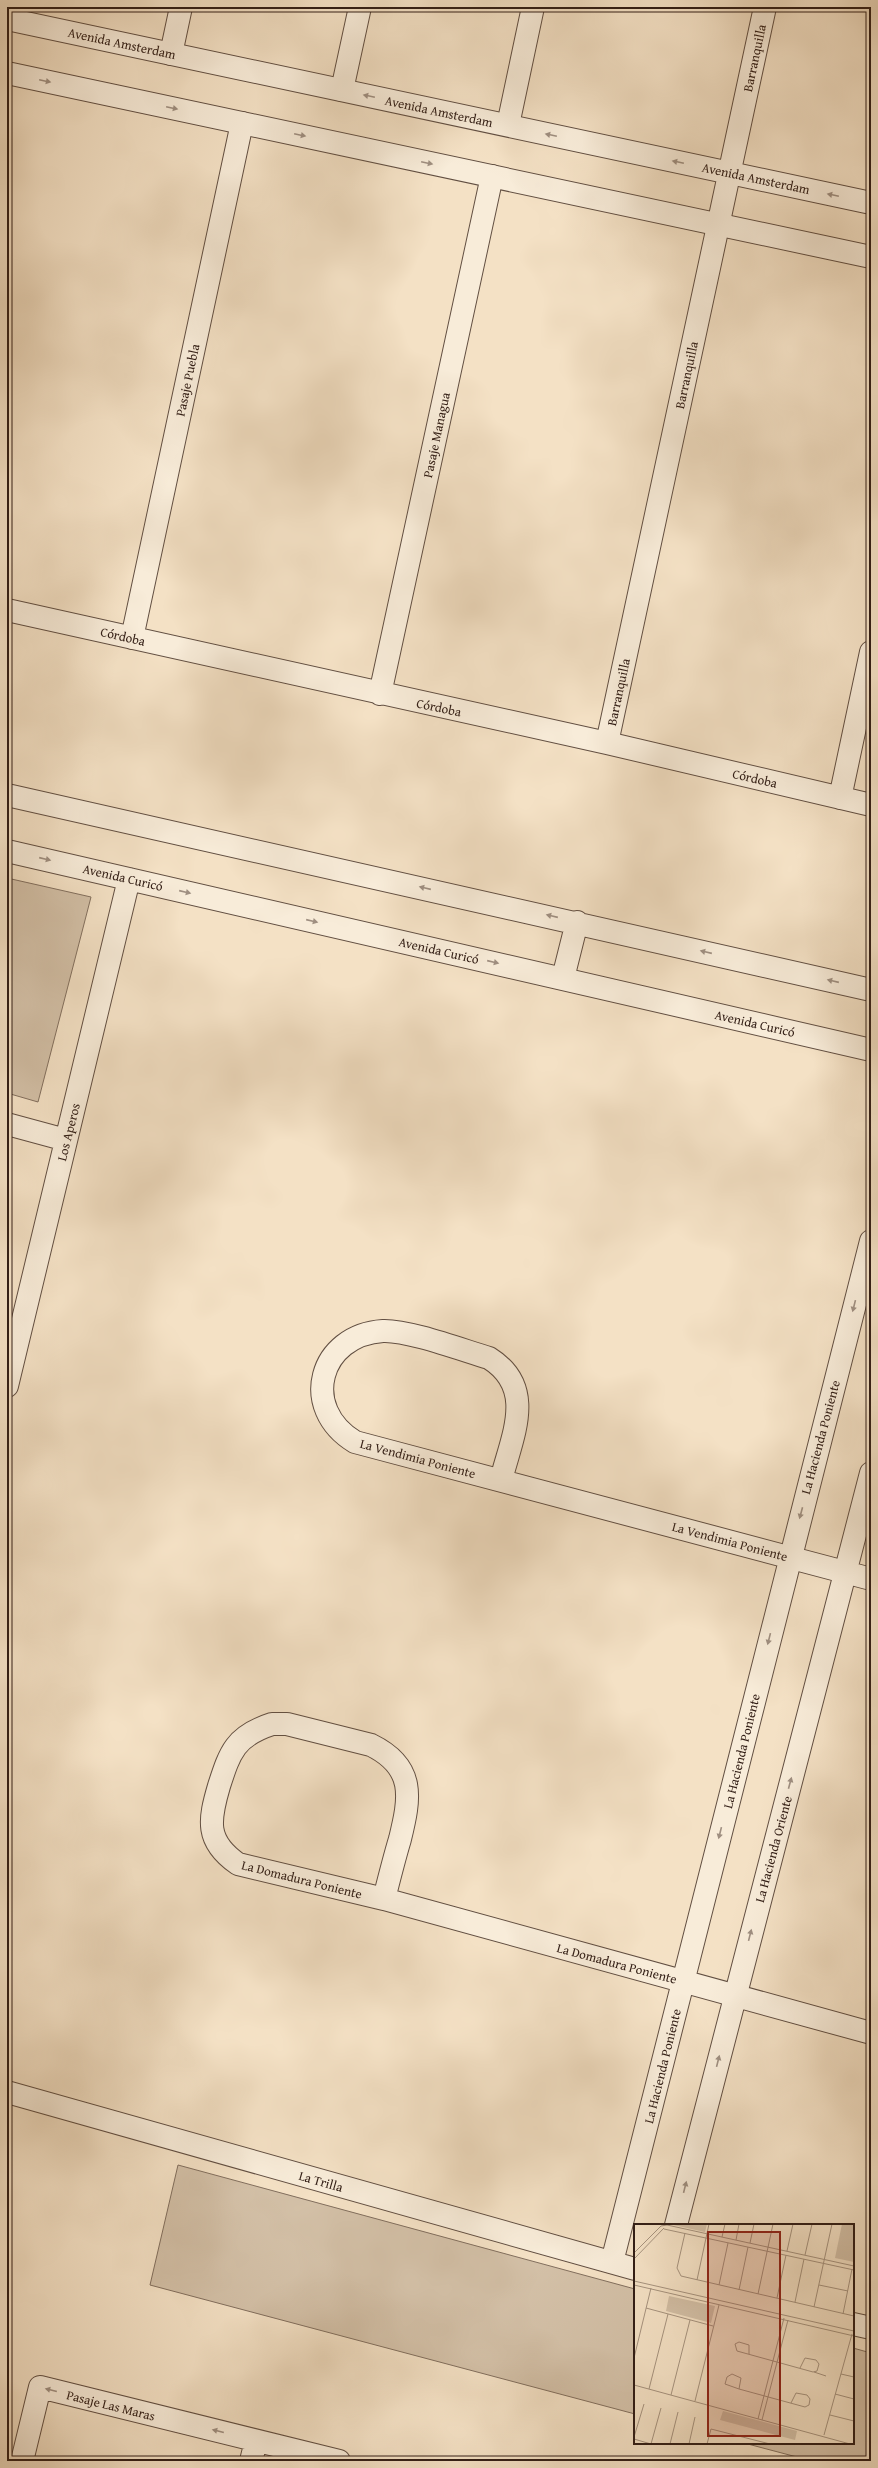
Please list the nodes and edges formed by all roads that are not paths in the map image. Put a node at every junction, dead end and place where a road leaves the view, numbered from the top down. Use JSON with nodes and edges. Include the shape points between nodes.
{"nodes":[{"id":1,"x":181,"y":7,"type":"edge"},
{"id":2,"x":360,"y":7,"type":"edge"},
{"id":3,"x":533,"y":7,"type":"edge"},
{"id":4,"x":765,"y":7,"type":"edge"},
{"id":5,"x":7,"y":19,"type":"edge"},
{"id":6,"x":171,"y":54,"type":"junction"},
{"id":7,"x":7,"y":73,"type":"edge"},
{"id":8,"x":342,"y":90,"type":"junction"},
{"id":9,"x":242,"y":123,"type":"junction"},
{"id":10,"x":508,"y":125,"type":"junction"},
{"id":11,"x":730,"y":173,"type":"junction"},
{"id":12,"x":492,"y":176,"type":"junction"},
{"id":13,"x":871,"y":203,"type":"edge"},
{"id":14,"x":719,"y":224,"type":"junction"},
{"id":15,"x":871,"y":257,"type":"edge"},
{"id":16,"x":7,"y":610,"type":"edge"},
{"id":17,"x":132,"y":638,"type":"junction"},
{"id":18,"x":871,"y":652,"type":"edge"},
{"id":19,"x":380,"y":694,"type":"junction"},
{"id":20,"x":607,"y":743,"type":"junction"},
{"id":21,"x":7,"y":795,"type":"edge"},
{"id":22,"x":840,"y":798,"type":"junction"},
{"id":23,"x":871,"y":805,"type":"edge"},
{"id":24,"x":7,"y":851,"type":"edge"},
{"id":25,"x":129,"y":879,"type":"junction"},
{"id":26,"x":577,"y":922,"type":"junction"},
{"id":27,"x":563,"y":978,"type":"junction"},
{"id":28,"x":871,"y":990,"type":"edge"},
{"id":29,"x":871,"y":1050,"type":"edge"},
{"id":30,"x":7,"y":1124,"type":"edge"},
{"id":31,"x":66,"y":1140,"type":"junction"},
{"id":32,"x":871,"y":1241,"type":"edge"},
{"id":33,"x":7,"y":1386,"type":"edge"},
{"id":34,"x":871,"y":1473,"type":"edge"},
{"id":35,"x":501,"y":1480,"type":"junction"},
{"id":36,"x":789,"y":1556,"type":"junction"},
{"id":37,"x":844,"y":1571,"type":"junction"},
{"id":38,"x":871,"y":1579,"type":"edge"},
{"id":39,"x":384,"y":1899,"type":"junction"},
{"id":40,"x":683,"y":1981,"type":"junction"},
{"id":41,"x":735,"y":1995,"type":"junction"},
{"id":42,"x":871,"y":2033,"type":"edge"},
{"id":43,"x":7,"y":2092,"type":"edge"},
{"id":44,"x":676,"y":2224,"type":"edge"},
{"id":45,"x":612,"y":2262,"type":"junction"},
{"id":46,"x":634,"y":2269,"type":"edge"},
{"id":47,"x":854,"y":2324,"type":"edge"},
{"id":48,"x":871,"y":2328,"type":"edge"},
{"id":49,"x":253,"y":2451,"type":"edge"},
{"id":50,"x":22,"y":2461,"type":"edge"},
{"id":51,"x":340,"y":2461,"type":"edge"}],
"edges":[{"from":1,"to":6,"type":"street"},
{"from":2,"to":8,"type":"street"},
{"from":3,"to":10,"type":"street"},
{"from":4,"to":11,"type":"street","name":"Barranquilla"},
{"from":5,"to":6,"type":"street","name":"Avenida Amsterdam"},
{"from":6,"to":8,"type":"street","name":"Avenida Amsterdam"},
{"from":7,"to":9,"type":"street","one_way":true},
{"from":10,"to":8,"type":"street","name":"Avenida Amsterdam","one_way":true},
{"from":9,"to":12,"type":"street","one_way":true},
{"from":9,"to":17,"type":"street","name":"Pasaje Puebla"},
{"from":11,"to":10,"type":"street","name":"Avenida Amsterdam","one_way":true},
{"from":13,"to":11,"type":"street","name":"Avenida Amsterdam","one_way":true},
{"from":11,"to":14,"type":"street","name":"Barranquilla"},
{"from":12,"to":14,"type":"street"},
{"from":12,"to":19,"type":"street","name":"Pasaje Managua"},
{"from":14,"to":15,"type":"street"},
{"from":14,"to":20,"type":"street","name":"Barranquilla"},
{"from":16,"to":17,"type":"street","name":"Córdoba"},
{"from":17,"to":19,"type":"street","name":"Córdoba"},
{"from":18,"to":22,"type":"street"},
{"from":19,"to":20,"type":"street","name":"Córdoba"},
{"from":20,"to":22,"type":"street","name":"Córdoba"},
{"from":26,"to":21,"type":"street","one_way":true},
{"from":22,"to":23,"type":"street","name":"Córdoba"},
{"from":24,"to":25,"type":"street","name":"Avenida Curicó","one_way":true},
{"from":25,"to":27,"type":"street","name":"Avenida Curicó","one_way":true},
{"from":25,"to":31,"type":"street","name":"Los Aperos"},
{"from":26,"to":27,"type":"street"},
{"from":28,"to":26,"type":"street","one_way":true},
{"from":27,"to":29,"type":"street","name":"Avenida Curicó"},
{"from":30,"to":31,"type":"street"},
{"from":31,"to":33,"type":"street","name":"Los Aperos"},
{"from":32,"to":36,"type":"street","name":"La Hacienda Poniente","one_way":true},
{"from":34,"to":37,"type":"street","name":"La Hacienda Oriente"},
{"from":35,"to":35,"type":"street","name":"La Vendimia Poniente","via":[[355,1442],[344,1436],[328,1417],[322,1395],[328,1364],[335,1354],[354,1338],[384,1331],[400,1333],[489,1358],[498,1364],[512,1381],[518,1405]]},
{"from":35,"to":36,"type":"street","name":"La Vendimia Poniente"},
{"from":36,"to":37,"type":"street","name":"La Vendimia Poniente"},
{"from":36,"to":40,"type":"street","name":"La Hacienda Poniente","one_way":true},
{"from":37,"to":38,"type":"street","name":"La Vendimia Poniente"},
{"from":41,"to":37,"type":"street","name":"La Hacienda Oriente","one_way":true},
{"from":39,"to":39,"type":"street","name":"La Domadura Poniente","via":[[408,1806],[406,1781],[393,1759],[371,1745],[287,1724],[272,1724],[246,1736],[229,1755],[211,1814],[214,1838],[220,1848],[238,1864]]},
{"from":39,"to":40,"type":"street","name":"La Domadura Poniente"},
{"from":40,"to":41,"type":"street","name":"La Domadura Poniente"},
{"from":40,"to":45,"type":"street","name":"La Hacienda Poniente"},
{"from":41,"to":42,"type":"street","name":"La Domadura Poniente"},
{"from":44,"to":41,"type":"street","name":"La Hacienda Oriente","one_way":true},
{"from":43,"to":45,"type":"street","name":"La Trilla"},
{"from":45,"to":46,"type":"street","name":"La Trilla"},
{"from":47,"to":48,"type":"street"},
{"from":49,"to":50,"type":"street","name":"Pasaje Las Maras","one_way":true,"via":[[40,2387]]},
{"from":49,"to":51,"type":"street"}]}
